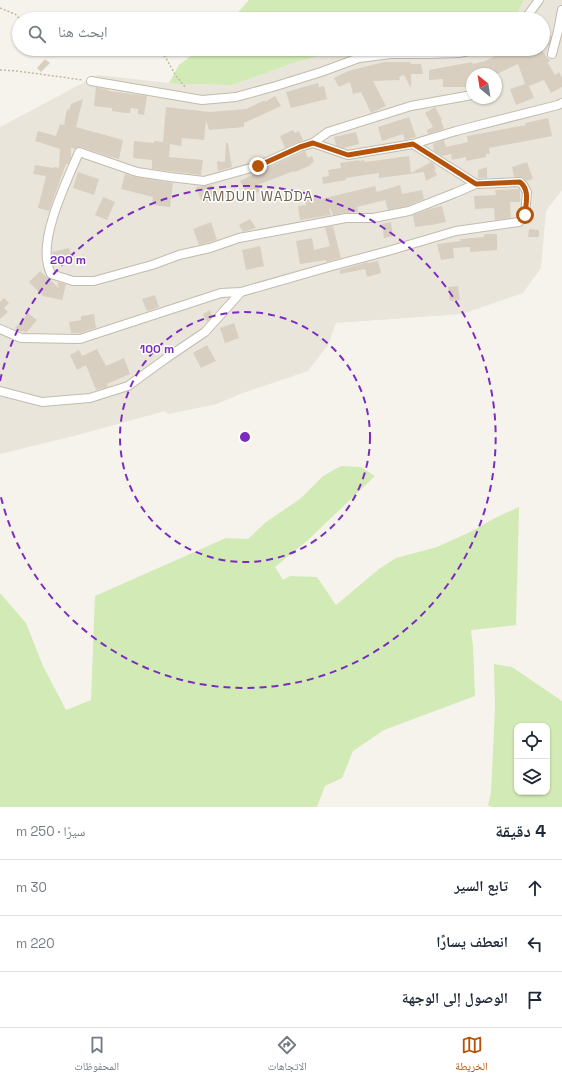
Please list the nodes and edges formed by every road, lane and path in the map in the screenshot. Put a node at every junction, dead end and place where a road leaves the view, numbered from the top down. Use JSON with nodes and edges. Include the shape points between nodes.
{"nodes":[{"id":1,"x":539,"y":0,"type":"edge"},
{"id":2,"x":0,"y":8,"type":"edge"},
{"id":3,"x":562,"y":10,"type":"edge"},
{"id":4,"x":530,"y":12,"type":"edge"},
{"id":5,"x":12,"y":13,"type":"edge"},
{"id":6,"x":552,"y":54,"type":"dead end"},
{"id":7,"x":164,"y":56,"type":"edge"},
{"id":8,"x":376,"y":56,"type":"edge"},
{"id":9,"x":0,"y":70,"type":"edge"},
{"id":10,"x":92,"y":81,"type":"joint"},
{"id":11,"x":186,"y":88,"type":"dead end"},
{"id":12,"x":466,"y":96,"type":"edge"},
{"id":13,"x":562,"y":103,"type":"edge"},
{"id":14,"x":313,"y":143,"type":"junction"},
{"id":15,"x":413,"y":144,"type":"junction"},
{"id":16,"x":476,"y":184,"type":"junction"},
{"id":17,"x":241,"y":292,"type":"junction"},
{"id":18,"x":0,"y":329,"type":"edge"},
{"id":19,"x":0,"y":391,"type":"edge"}],
"edges":[{"from":1,"to":4,"type":"street"},
{"from":2,"to":5,"type":"path"},
{"from":3,"to":6,"type":"street"},
{"from":7,"to":11,"type":"path"},
{"from":8,"to":10,"type":"street","via":[[360,58],[236,97],[202,100]]},
{"from":9,"to":10,"type":"path","via":[[17,70]]},
{"from":12,"to":14,"type":"street","via":[[411,106],[368,119],[328,132]]},
{"from":13,"to":15,"type":"street"},
{"from":14,"to":15,"type":"street","via":[[348,155]]},
{"from":14,"to":16,"type":"street","via":[[258,166],[204,180],[138,172],[79,152],[51,226],[46,250],[51,274],[73,281],[94,281],[239,238],[346,218],[373,218],[409,211]]},
{"from":15,"to":16,"type":"street"},
{"from":16,"to":17,"type":"street","via":[[520,182],[527,192],[525,215],[520,222],[456,231]]},
{"from":17,"to":18,"type":"street","via":[[221,293],[80,339],[22,338]]},
{"from":17,"to":19,"type":"street","via":[[205,332],[128,386],[90,398],[42,402]]}]}
